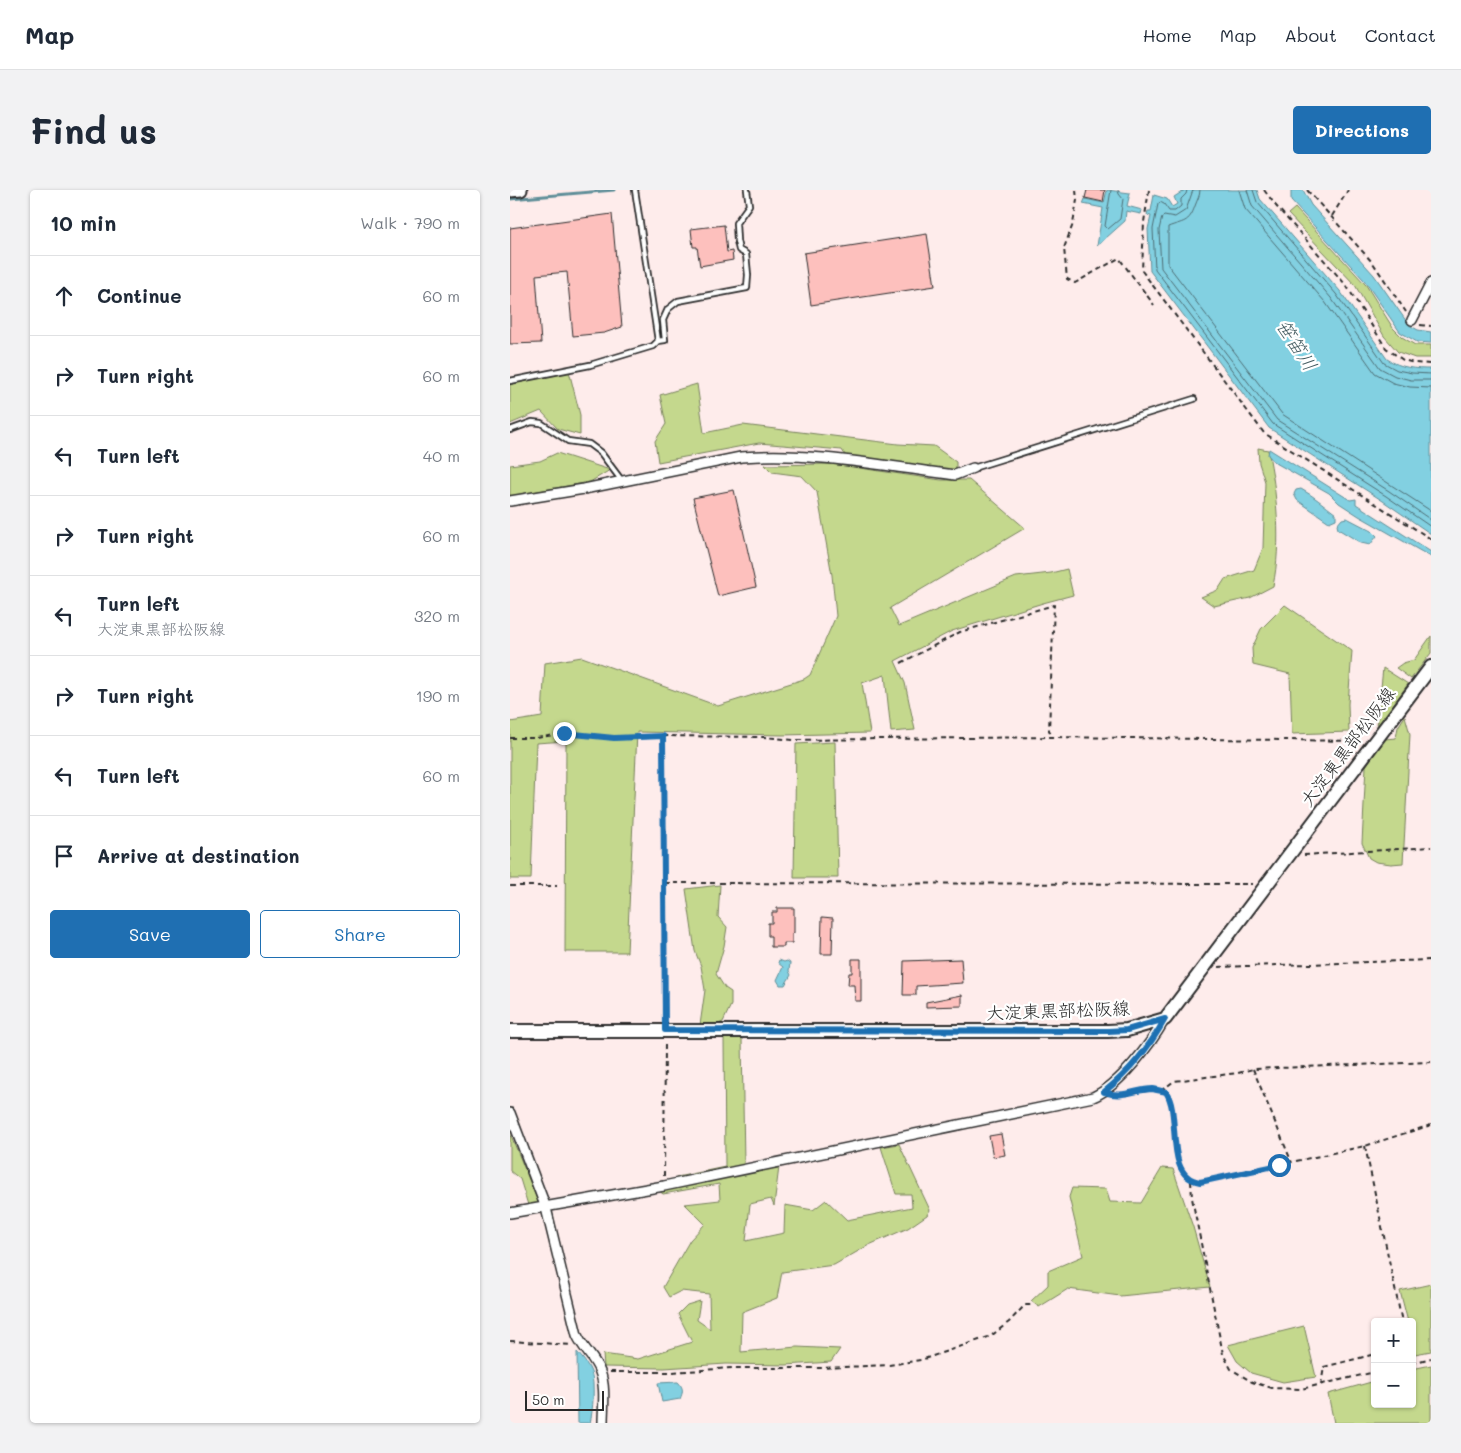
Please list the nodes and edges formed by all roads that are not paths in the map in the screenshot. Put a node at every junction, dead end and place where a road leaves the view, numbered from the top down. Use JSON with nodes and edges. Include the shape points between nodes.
{"nodes":[{"id":1,"x":521,"y":190,"type":"edge"},
{"id":2,"x":635,"y":190,"type":"edge"},
{"id":3,"x":748,"y":190,"type":"edge"},
{"id":4,"x":510,"y":191,"type":"edge"},
{"id":5,"x":1431,"y":283,"type":"edge"},
{"id":6,"x":1412,"y":320,"type":"road end"},
{"id":7,"x":658,"y":341,"type":"junction"},
{"id":8,"x":510,"y":381,"type":"edge"},
{"id":9,"x":1194,"y":399,"type":"dead end"},
{"id":10,"x":510,"y":430,"type":"edge"},
{"id":11,"x":973,"y":468,"type":"joint"},
{"id":12,"x":622,"y":481,"type":"junction"},
{"id":13,"x":510,"y":501,"type":"edge"},
{"id":14,"x":1431,"y":667,"type":"edge"},
{"id":15,"x":1165,"y":1019,"type":"junction"},
{"id":16,"x":510,"y":1030,"type":"edge"},
{"id":17,"x":510,"y":1113,"type":"edge"},
{"id":18,"x":546,"y":1208,"type":"junction"},
{"id":19,"x":510,"y":1213,"type":"edge"},
{"id":20,"x":604,"y":1423,"type":"edge"}],
"edges":[{"from":1,"to":4,"type":"street"},
{"from":2,"to":7,"type":"lane"},
{"from":3,"to":7,"type":"lane","via":[[749,205],[736,223],[736,241],[739,250],[746,254],[747,288],[678,301],[663,320],[665,340]]},
{"from":5,"to":6,"type":"street"},
{"from":7,"to":8,"type":"lane","via":[[639,351],[590,365]]},
{"from":9,"to":11,"type":"lane"},
{"from":10,"to":12,"type":"lane","via":[[532,422],[541,423],[568,441],[589,444],[601,453]]},
{"from":11,"to":12,"type":"street","via":[[955,475],[805,456],[763,455]]},
{"from":12,"to":13,"type":"street"},
{"from":14,"to":15,"type":"main road","name":"大淀東黒部松阪線"},
{"from":15,"to":16,"type":"main road","name":"大淀東黒部松阪線","via":[[1127,1030],[1108,1031]]},
{"from":15,"to":18,"type":"street","via":[[1137,1058],[1104,1092],[1086,1098]]},
{"from":17,"to":18,"type":"street"},
{"from":18,"to":19,"type":"street"},
{"from":18,"to":20,"type":"street","via":[[572,1320],[581,1346],[600,1371],[603,1382]]}]}
